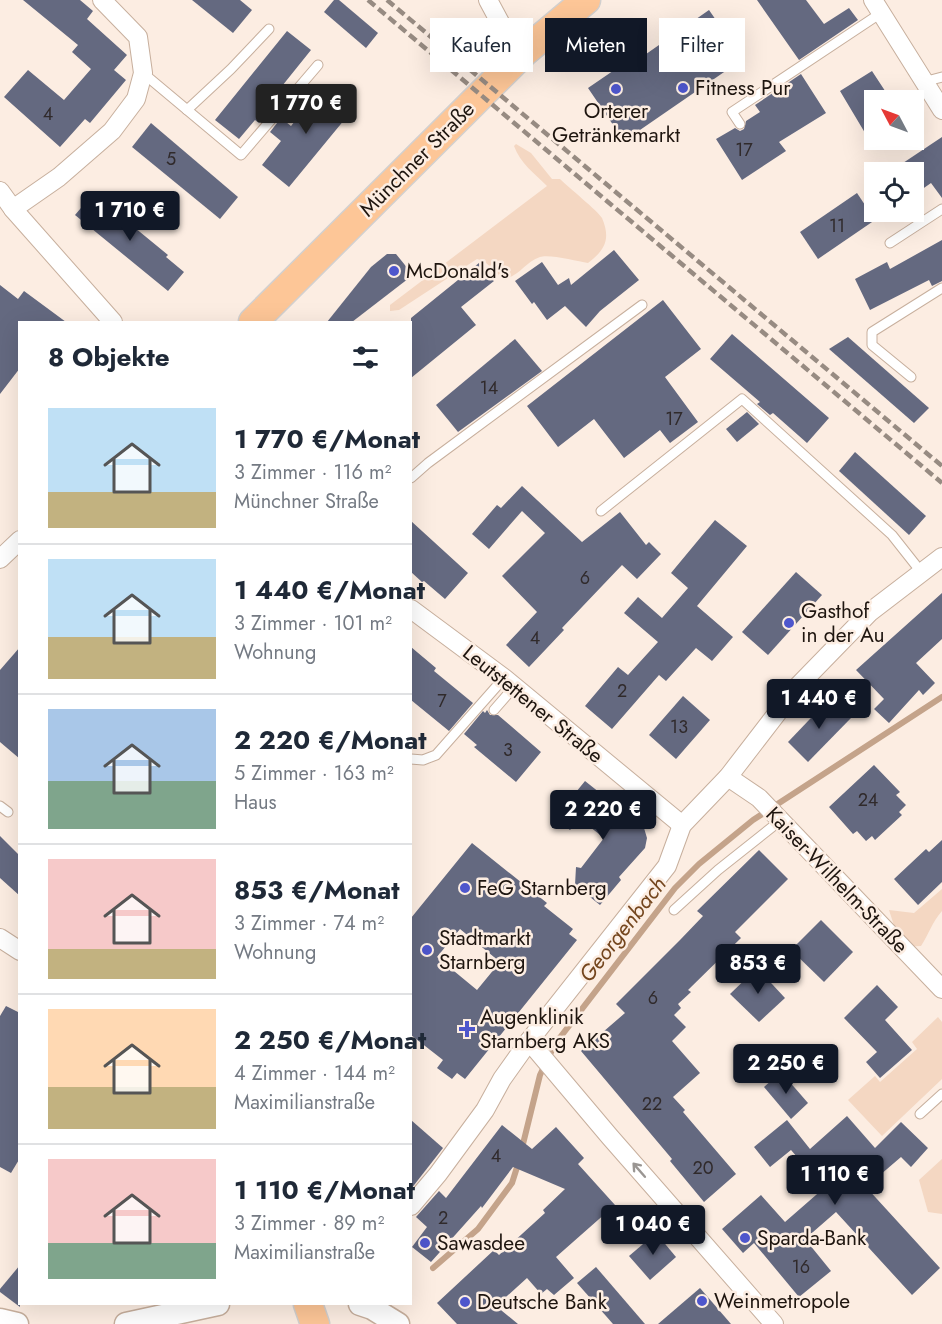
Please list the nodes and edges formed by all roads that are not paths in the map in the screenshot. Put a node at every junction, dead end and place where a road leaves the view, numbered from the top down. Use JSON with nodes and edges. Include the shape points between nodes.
{"nodes":[{"id":1,"x":102,"y":0,"type":"edge"},
{"id":2,"x":488,"y":0,"type":"edge"},
{"id":3,"x":586,"y":0,"type":"edge"},
{"id":4,"x":877,"y":7,"type":"edge"},
{"id":5,"x":498,"y":18,"type":"edge"},
{"id":6,"x":269,"y":29,"type":"dead end"},
{"id":7,"x":533,"y":45,"type":"edge"},
{"id":8,"x":318,"y":65,"type":"dead end"},
{"id":9,"x":504,"y":72,"type":"edge"},
{"id":10,"x":143,"y":73,"type":"junction"},
{"id":11,"x":942,"y":77,"type":"edge"},
{"id":12,"x":923,"y":82,"type":"junction"},
{"id":13,"x":187,"y":110,"type":"junction"},
{"id":14,"x":942,"y":110,"type":"edge"},
{"id":15,"x":740,"y":124,"type":"dead end"},
{"id":16,"x":0,"y":191,"type":"edge"},
{"id":17,"x":13,"y":209,"type":"junction"},
{"id":18,"x":942,"y":209,"type":"edge"},
{"id":19,"x":890,"y":243,"type":"dead end"},
{"id":20,"x":942,"y":288,"type":"edge"},
{"id":21,"x":642,"y":305,"type":"dead end"},
{"id":22,"x":112,"y":321,"type":"edge"},
{"id":23,"x":254,"y":321,"type":"edge"},
{"id":24,"x":911,"y":377,"type":"dead end"},
{"id":25,"x":412,"y":477,"type":"edge"},
{"id":26,"x":601,"y":511,"type":"dead end"},
{"id":27,"x":18,"y":542,"type":"edge"},
{"id":28,"x":942,"y":557,"type":"edge"},
{"id":29,"x":0,"y":559,"type":"edge"},
{"id":30,"x":922,"y":573,"type":"junction"},
{"id":31,"x":412,"y":610,"type":"edge"},
{"id":32,"x":509,"y":682,"type":"junction"},
{"id":33,"x":494,"y":710,"type":"dead end"},
{"id":34,"x":412,"y":759,"type":"edge"},
{"id":35,"x":728,"y":777,"type":"junction"},
{"id":36,"x":781,"y":820,"type":"junction"},
{"id":37,"x":682,"y":825,"type":"junction"},
{"id":38,"x":674,"y":910,"type":"dead end"},
{"id":39,"x":0,"y":938,"type":"edge"},
{"id":40,"x":18,"y":950,"type":"edge"},
{"id":41,"x":942,"y":989,"type":"edge"},
{"id":42,"x":533,"y":1047,"type":"junction"},
{"id":43,"x":942,"y":1094,"type":"edge"},
{"id":44,"x":920,"y":1114,"type":"dead end"},
{"id":45,"x":413,"y":1201,"type":"edge"},
{"id":46,"x":213,"y":1305,"type":"edge"},
{"id":47,"x":308,"y":1305,"type":"edge"},
{"id":48,"x":363,"y":1305,"type":"edge"},
{"id":49,"x":0,"y":1320,"type":"edge"},
{"id":50,"x":394,"y":1323,"type":"edge"},
{"id":51,"x":16,"y":1324,"type":"edge"},
{"id":52,"x":126,"y":1324,"type":"edge"},
{"id":53,"x":315,"y":1324,"type":"edge"},
{"id":54,"x":774,"y":1324,"type":"edge"}],
"edges":[{"from":1,"to":10,"type":"street","via":[[138,37]]},
{"from":2,"to":5,"type":"street"},
{"from":3,"to":7,"type":"main road","name":"Münchner Straße"},
{"from":4,"to":12,"type":"street"},
{"from":4,"to":15,"type":"lane","via":[[732,112]]},
{"from":6,"to":13,"type":"lane"},
{"from":8,"to":13,"type":"lane","via":[[242,155]]},
{"from":9,"to":23,"type":"main road","name":"Münchner Straße"},
{"from":10,"to":13,"type":"lane"},
{"from":10,"to":17,"type":"street","via":[[136,99],[112,131],[59,177]]},
{"from":11,"to":12,"type":"lane"},
{"from":12,"to":14,"type":"street"},
{"from":16,"to":17,"type":"street"},
{"from":17,"to":22,"type":"street"},
{"from":18,"to":19,"type":"lane"},
{"from":20,"to":24,"type":"lane","via":[[872,332],[872,345]]},
{"from":21,"to":25,"type":"lane"},
{"from":26,"to":30,"type":"lane","via":[[742,399],[892,535]]},
{"from":27,"to":29,"type":"street"},
{"from":28,"to":30,"type":"street"},
{"from":30,"to":35,"type":"street","via":[[870,612],[798,686]]},
{"from":31,"to":32,"type":"street","name":"Leutstettener Straße"},
{"from":32,"to":33,"type":"lane"},
{"from":32,"to":34,"type":"lane","via":[[436,755]]},
{"from":32,"to":37,"type":"street","name":"Leutstettener Straße"},
{"from":35,"to":36,"type":"street","name":"Kaiser-Wilhelm-Straße","via":[[759,798]]},
{"from":35,"to":37,"type":"street"},
{"from":36,"to":38,"type":"lane"},
{"from":36,"to":41,"type":"street","name":"Kaiser-Wilhelm-Straße"},
{"from":37,"to":42,"type":"street","via":[[666,866]]},
{"from":39,"to":40,"type":"street"},
{"from":42,"to":45,"type":"street","via":[[502,1079],[485,1110]]},
{"from":54,"to":42,"type":"street","one_way":true},
{"from":43,"to":44,"type":"lane"},
{"from":46,"to":52,"type":"street"},
{"from":47,"to":53,"type":"main road"},
{"from":48,"to":50,"type":"street"},
{"from":49,"to":51,"type":"street"}]}
